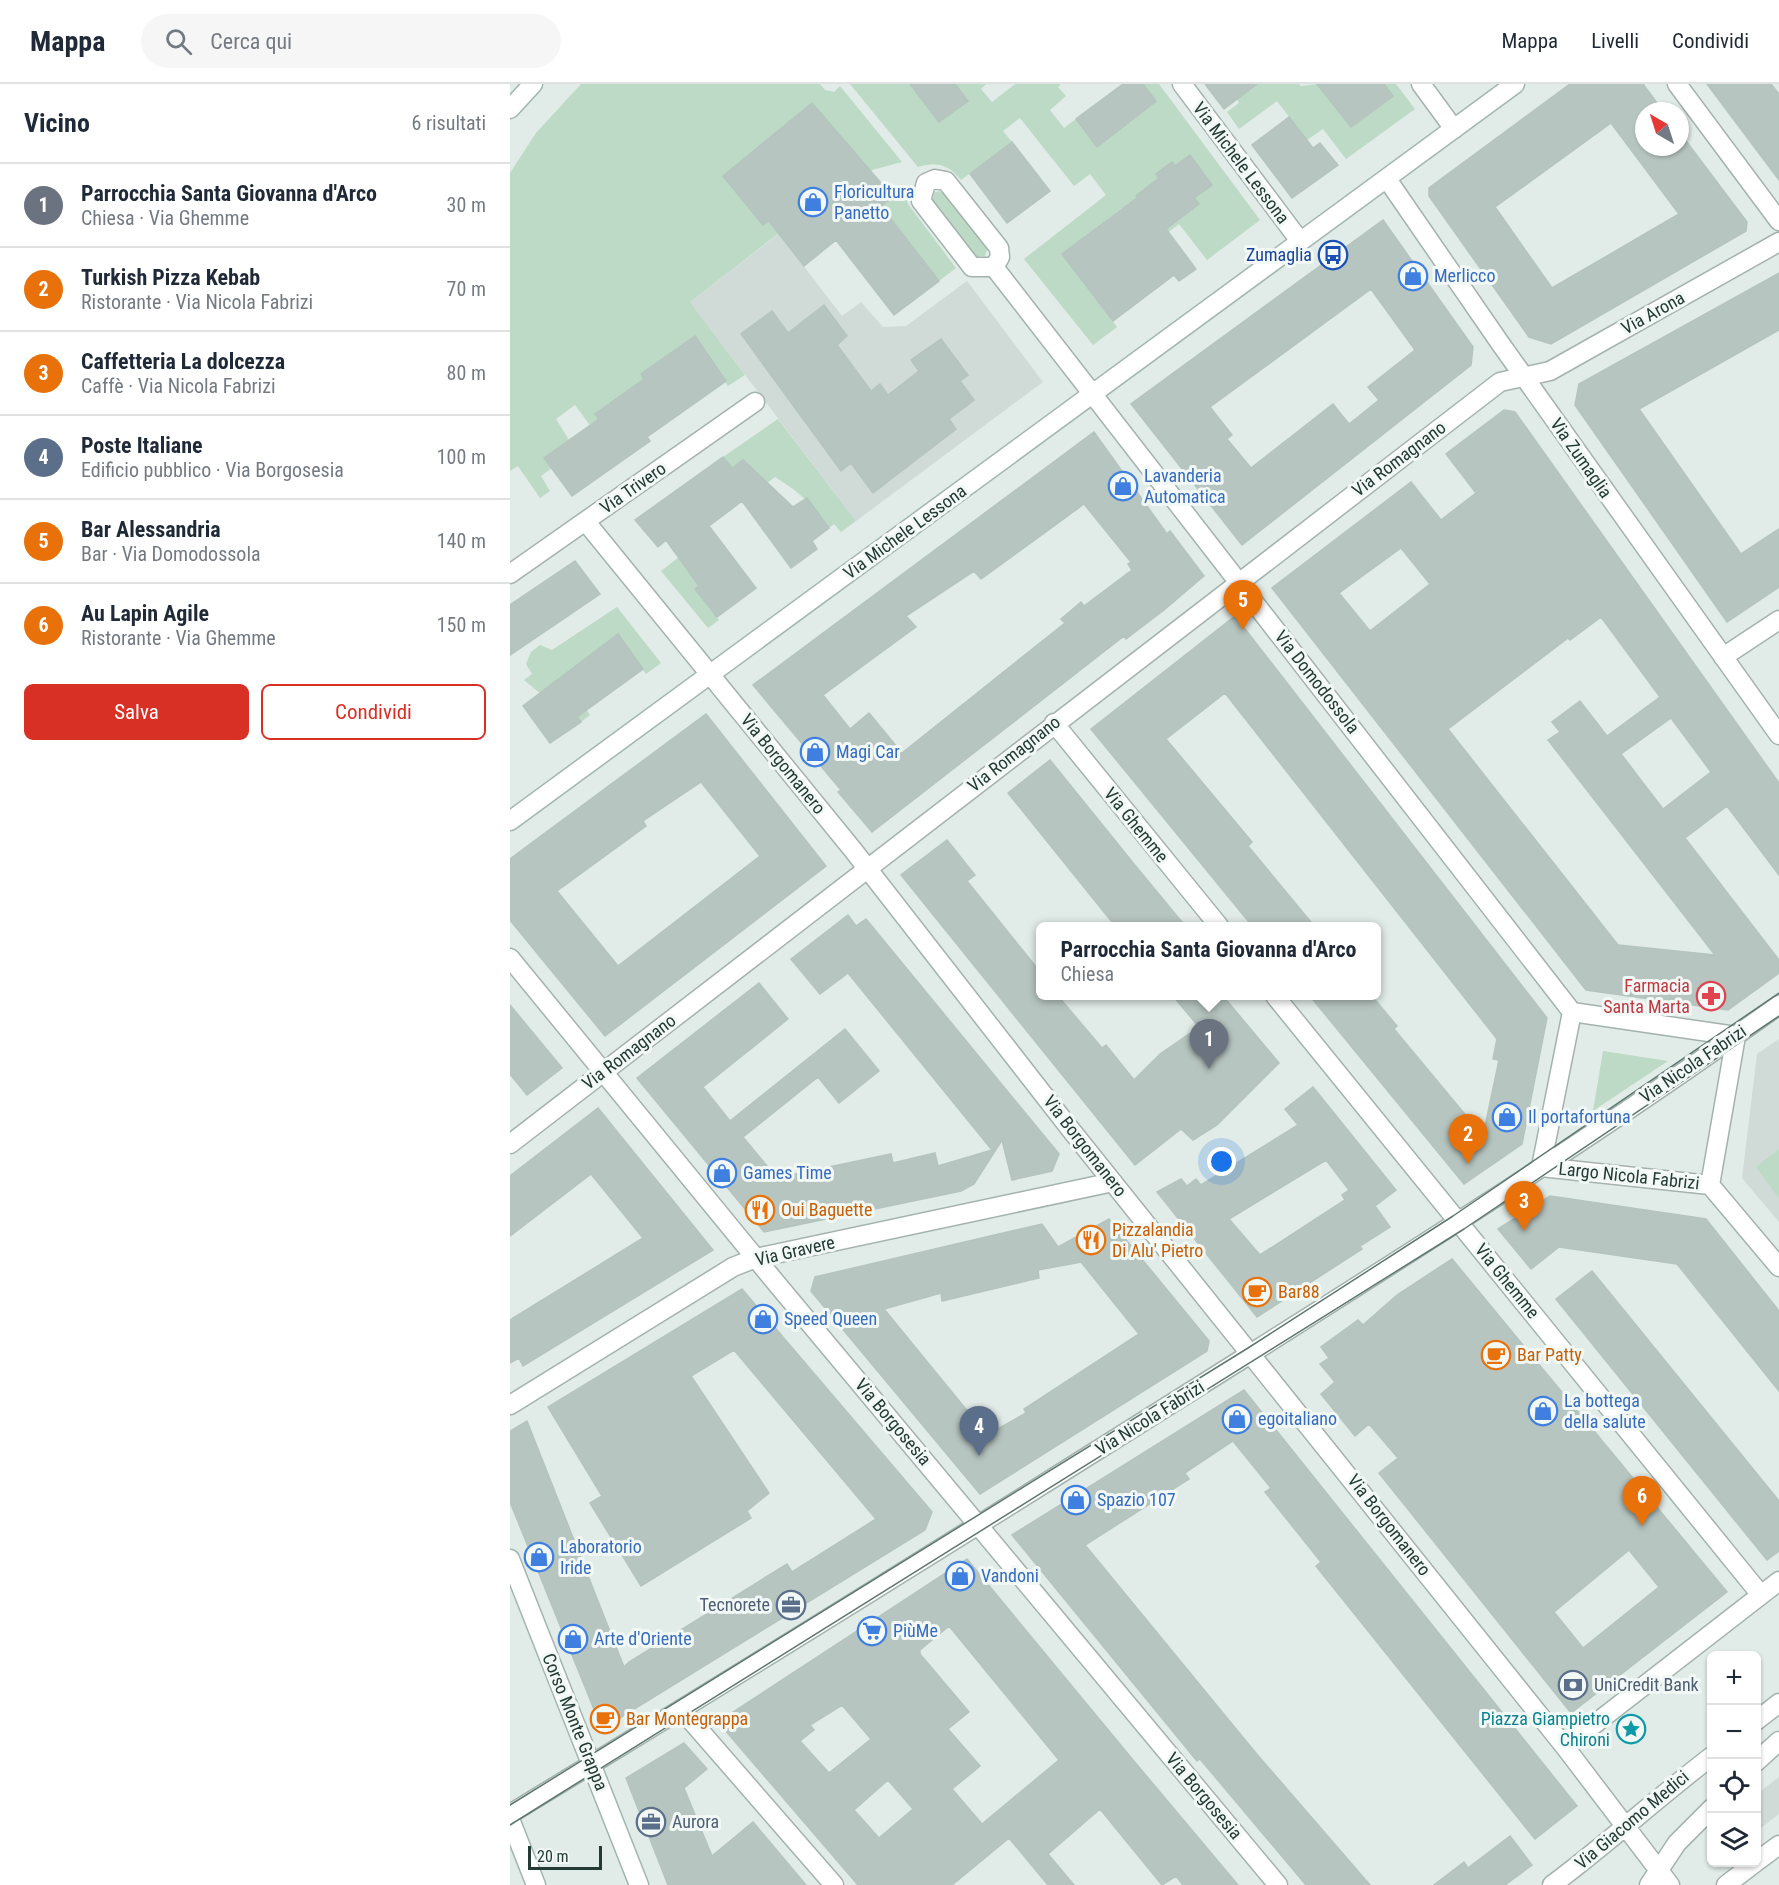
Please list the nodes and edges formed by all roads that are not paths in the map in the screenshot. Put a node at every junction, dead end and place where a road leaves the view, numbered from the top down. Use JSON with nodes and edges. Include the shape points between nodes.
{"nodes":[{"id":1,"x":532,"y":84,"type":"edge"},
{"id":2,"x":1182,"y":84,"type":"edge"},
{"id":3,"x":1421,"y":84,"type":"edge"},
{"id":4,"x":1515,"y":84,"type":"edge"},
{"id":5,"x":1677,"y":84,"type":"edge"},
{"id":6,"x":510,"y":109,"type":"edge"},
{"id":7,"x":1454,"y":129,"type":"junction"},
{"id":8,"x":1387,"y":179,"type":"junction"},
{"id":9,"x":1779,"y":221,"type":"edge"},
{"id":10,"x":1299,"y":241,"type":"junction"},
{"id":11,"x":1779,"y":242,"type":"edge"},
{"id":12,"x":994,"y":267,"type":"junction"},
{"id":13,"x":1524,"y":376,"type":"junction"},
{"id":14,"x":1094,"y":393,"type":"junction"},
{"id":15,"x":755,"y":402,"type":"dead end"},
{"id":16,"x":586,"y":522,"type":"junction"},
{"id":17,"x":510,"y":574,"type":"edge"},
{"id":18,"x":1239,"y":581,"type":"junction"},
{"id":19,"x":1779,"y":620,"type":"edge"},
{"id":20,"x":1723,"y":657,"type":"junction"},
{"id":21,"x":710,"y":674,"type":"junction"},
{"id":22,"x":1054,"y":723,"type":"junction"},
{"id":23,"x":1779,"y":735,"type":"edge"},
{"id":24,"x":510,"y":821,"type":"edge"},
{"id":25,"x":866,"y":867,"type":"junction"},
{"id":26,"x":1215,"y":922,"type":"edge"},
{"id":27,"x":510,"y":958,"type":"edge"},
{"id":28,"x":1278,"y":1000,"type":"edge"},
{"id":29,"x":1779,"y":1005,"type":"edge"},
{"id":30,"x":1572,"y":1012,"type":"junction"},
{"id":31,"x":1736,"y":1036,"type":"junction"},
{"id":32,"x":604,"y":1071,"type":"junction"},
{"id":33,"x":510,"y":1144,"type":"edge"},
{"id":34,"x":1541,"y":1167,"type":"junction"},
{"id":35,"x":1113,"y":1182,"type":"junction"},
{"id":36,"x":1710,"y":1185,"type":"junction"},
{"id":37,"x":1458,"y":1222,"type":"junction"},
{"id":38,"x":756,"y":1258,"type":"junction"},
{"id":39,"x":1779,"y":1267,"type":"edge"},
{"id":40,"x":1252,"y":1353,"type":"junction"},
{"id":41,"x":510,"y":1405,"type":"edge"},
{"id":42,"x":979,"y":1525,"type":"junction"},
{"id":43,"x":510,"y":1559,"type":"edge"},
{"id":44,"x":1779,"y":1581,"type":"edge"},
{"id":45,"x":1761,"y":1594,"type":"junction"},
{"id":46,"x":1779,"y":1703,"type":"edge"},
{"id":47,"x":681,"y":1709,"type":"junction"},
{"id":48,"x":1761,"y":1716,"type":"edge"},
{"id":49,"x":1779,"y":1740,"type":"edge"},
{"id":50,"x":1565,"y":1747,"type":"junction"},
{"id":51,"x":1708,"y":1759,"type":"edge"},
{"id":52,"x":1759,"y":1759,"type":"edge"},
{"id":53,"x":593,"y":1763,"type":"junction"},
{"id":54,"x":1707,"y":1813,"type":"edge"},
{"id":55,"x":510,"y":1814,"type":"edge"},
{"id":56,"x":510,"y":1819,"type":"edge"},
{"id":57,"x":1626,"y":1825,"type":"junction"},
{"id":58,"x":1779,"y":1845,"type":"edge"},
{"id":59,"x":1761,"y":1858,"type":"edge"},
{"id":60,"x":1749,"y":1867,"type":"edge"},
{"id":61,"x":1659,"y":1869,"type":"junction"},
{"id":62,"x":536,"y":1885,"type":"edge"},
{"id":63,"x":639,"y":1885,"type":"edge"},
{"id":64,"x":834,"y":1885,"type":"edge"},
{"id":65,"x":1278,"y":1885,"type":"edge"},
{"id":66,"x":1552,"y":1885,"type":"edge"},
{"id":67,"x":1649,"y":1885,"type":"edge"},
{"id":68,"x":1670,"y":1885,"type":"edge"},
{"id":69,"x":1726,"y":1885,"type":"edge"}],
"edges":[{"from":1,"to":6,"type":"street"},
{"from":2,"to":10,"type":"street","name":"Via Michele Lessona"},
{"from":3,"to":7,"type":"street"},
{"from":4,"to":7,"type":"street","name":"Via Michele Lessona"},
{"from":5,"to":9,"type":"street"},
{"from":7,"to":8,"type":"street","name":"Via Michele Lessona"},
{"from":8,"to":10,"type":"street","name":"Via Michele Lessona"},
{"from":8,"to":13,"type":"street","name":"Via Zumaglia"},
{"from":10,"to":14,"type":"street","name":"Via Michele Lessona"},
{"from":11,"to":13,"type":"street","name":"Via Arona","via":[[1550,371]]},
{"from":12,"to":12,"type":"street","via":[[1000,257],[999,248],[946,181],[935,179],[926,183],[921,201],[972,267]]},
{"from":12,"to":14,"type":"street","name":"Via Domodossola"},
{"from":13,"to":18,"type":"street","name":"Via Romagnano","via":[[1500,382]]},
{"from":13,"to":20,"type":"street","name":"Via Zumaglia"},
{"from":14,"to":18,"type":"street","name":"Via Domodossola"},
{"from":14,"to":21,"type":"street","name":"Via Michele Lessona"},
{"from":15,"to":16,"type":"street","name":"Via Trivero"},
{"from":16,"to":17,"type":"street","name":"Via Trivero"},
{"from":16,"to":21,"type":"street","name":"Via Borgomanero"},
{"from":18,"to":22,"type":"street","name":"Via Romagnano"},
{"from":18,"to":30,"type":"street","name":"Via Domodossola"},
{"from":19,"to":20,"type":"street"},
{"from":20,"to":23,"type":"street","name":"Via Zumaglia"},
{"from":21,"to":24,"type":"street","name":"Via Michele Lessona"},
{"from":21,"to":25,"type":"street","name":"Via Borgomanero"},
{"from":22,"to":25,"type":"street","name":"Via Romagnano"},
{"from":22,"to":26,"type":"street","name":"Via Ghemme"},
{"from":25,"to":32,"type":"street","name":"Via Romagnano"},
{"from":25,"to":35,"type":"street","name":"Via Borgomanero"},
{"from":27,"to":32,"type":"street","name":"Via Borgosesia"},
{"from":28,"to":37,"type":"street","name":"Via Ghemme"},
{"from":29,"to":31,"type":"street","name":"Via Nicola Fabrizi"},
{"from":30,"to":31,"type":"street"},
{"from":30,"to":34,"type":"street","name":"Largo Nicola Fabrizi"},
{"from":31,"to":34,"type":"street","name":"Via Nicola Fabrizi"},
{"from":31,"to":36,"type":"street","name":"Largo Nicola Fabrizi"},
{"from":32,"to":33,"type":"street","name":"Via Romagnano"},
{"from":32,"to":38,"type":"street","name":"Via Borgosesia"},
{"from":34,"to":36,"type":"street","name":"Largo Nicola Fabrizi"},
{"from":34,"to":37,"type":"street","name":"Via Nicola Fabrizi"},
{"from":35,"to":38,"type":"street","name":"Via Gravere"},
{"from":35,"to":40,"type":"street","name":"Via Borgomanero"},
{"from":36,"to":39,"type":"street"},
{"from":37,"to":40,"type":"street","name":"Via Nicola Fabrizi"},
{"from":37,"to":45,"type":"street","name":"Via Ghemme"},
{"from":38,"to":41,"type":"street","name":"Via Gravere","via":[[734,1267]]},
{"from":38,"to":42,"type":"street","name":"Via Borgosesia"},
{"from":40,"to":42,"type":"street","name":"Via Nicola Fabrizi"},
{"from":40,"to":50,"type":"street","name":"Via Borgomanero"},
{"from":42,"to":47,"type":"street","name":"Via Nicola Fabrizi"},
{"from":42,"to":65,"type":"street","name":"Via Borgosesia"},
{"from":43,"to":53,"type":"street","name":"Corso Monte Grappa"},
{"from":44,"to":45,"type":"street"},
{"from":45,"to":50,"type":"street"},
{"from":46,"to":48,"type":"street"},
{"from":47,"to":53,"type":"street","name":"Via Nicola Fabrizi"},
{"from":47,"to":64,"type":"street"},
{"from":49,"to":52,"type":"street"},
{"from":50,"to":57,"type":"street","name":"Via Borgomanero"},
{"from":51,"to":57,"type":"street","name":"Via Giacomo Medici"},
{"from":53,"to":55,"type":"street","name":"Via Nicola Fabrizi"},
{"from":53,"to":63,"type":"street","name":"Corso Monte Grappa"},
{"from":54,"to":61,"type":"street","via":[[1677,1843]]},
{"from":56,"to":62,"type":"street"},
{"from":57,"to":61,"type":"street","name":"Via Borgomanero"},
{"from":57,"to":66,"type":"street","name":"Via Giacomo Medici"},
{"from":58,"to":59,"type":"street"},
{"from":60,"to":69,"type":"street"},
{"from":61,"to":67,"type":"street"},
{"from":61,"to":68,"type":"street","name":"Via Borgomanero"}]}
